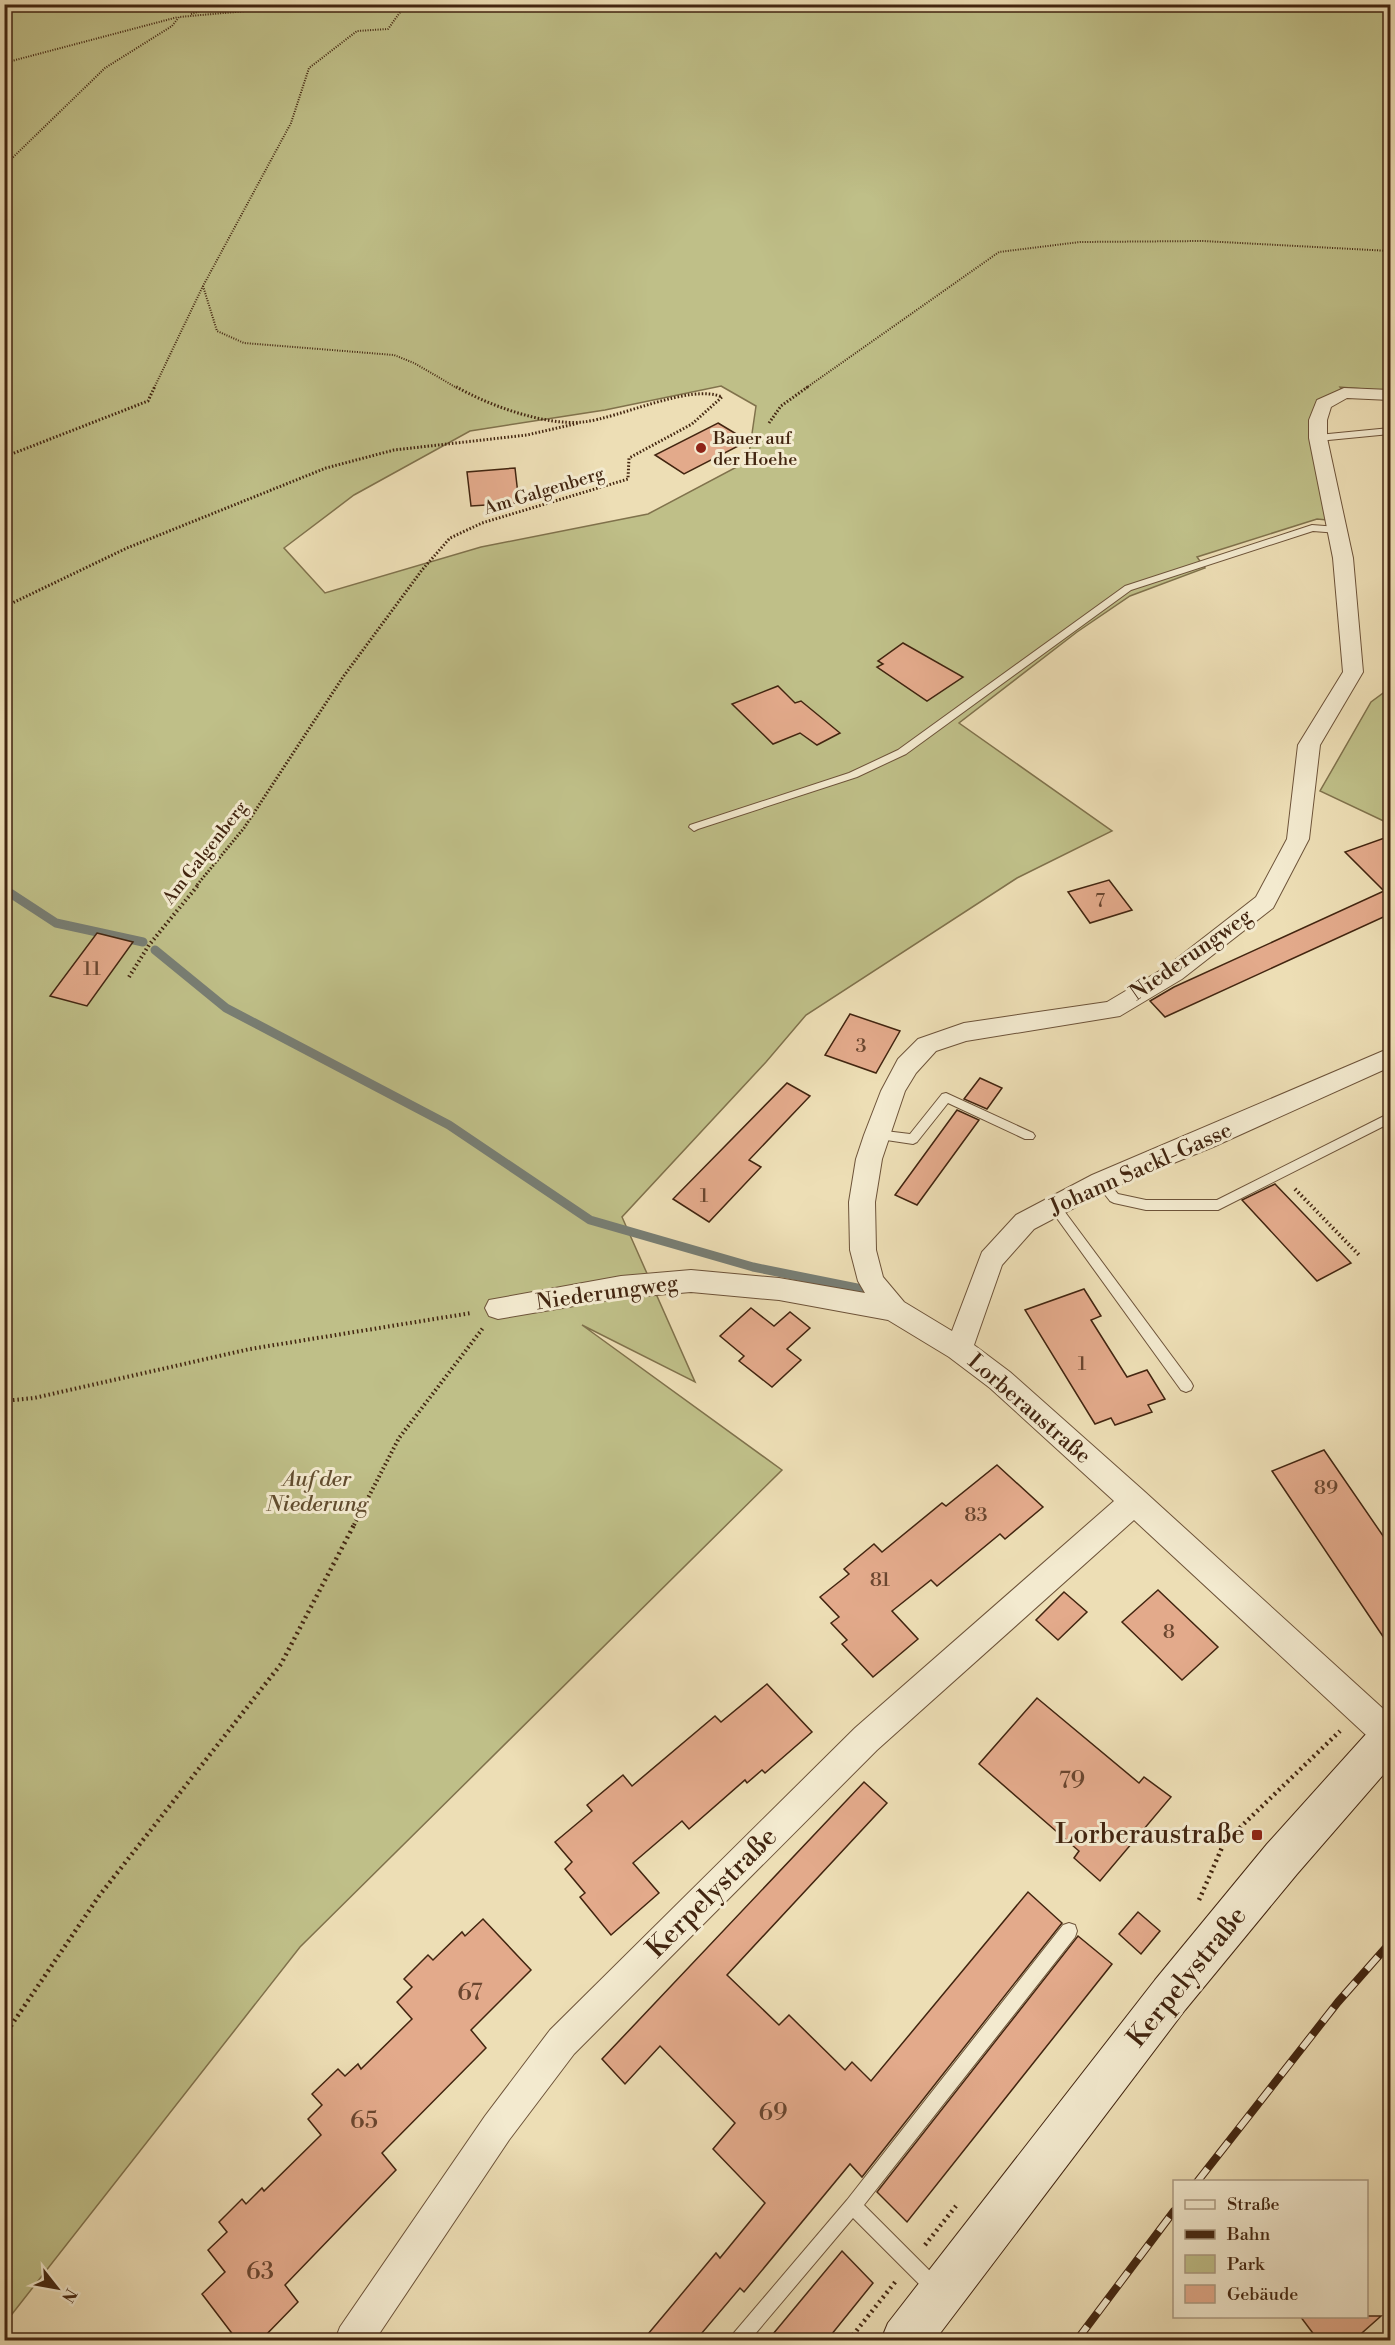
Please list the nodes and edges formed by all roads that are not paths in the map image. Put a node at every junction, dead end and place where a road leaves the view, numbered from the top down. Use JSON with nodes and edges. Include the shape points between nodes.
{"nodes":[{"id":1,"x":1390,"y":395,"type":"edge"},
{"id":2,"x":1390,"y":431,"type":"edge"},
{"id":3,"x":1318,"y":438,"type":"junction"},
{"id":4,"x":1338,"y":530,"type":"junction"},
{"id":5,"x":694,"y":827,"type":"dead end"},
{"id":6,"x":1390,"y":1057,"type":"edge"},
{"id":7,"x":1390,"y":1118,"type":"edge"},
{"id":8,"x":877,"y":1135,"type":"junction"},
{"id":9,"x":1029,"y":1136,"type":"dead end"},
{"id":10,"x":1101,"y":1182,"type":"junction"},
{"id":11,"x":1055,"y":1207,"type":"junction"},
{"id":12,"x":498,"y":1308,"type":"road end"},
{"id":13,"x":894,"y":1310,"type":"junction"},
{"id":14,"x":959,"y":1349,"type":"junction"},
{"id":15,"x":1186,"y":1386,"type":"dead end"},
{"id":16,"x":1135,"y":1501,"type":"junction"},
{"id":17,"x":1390,"y":1737,"type":"edge"},
{"id":18,"x":1069,"y":1932,"type":"dead end"},
{"id":19,"x":853,"y":2206,"type":"junction"},
{"id":20,"x":941,"y":2294,"type":"junction"},
{"id":21,"x":354,"y":2340,"type":"edge"},
{"id":22,"x":739,"y":2340,"type":"edge"},
{"id":23,"x":905,"y":2340,"type":"edge"}],
"edges":[{"from":1,"to":3,"type":"street","name":"Niederungweg","via":[[1344,393],[1323,404]]},
{"from":2,"to":3,"type":"lane"},
{"from":3,"to":4,"type":"street","name":"Niederungweg"},
{"from":4,"to":5,"type":"lane","via":[[1311,528],[1128,588],[902,752],[853,775]]},
{"from":4,"to":8,"type":"street","name":"Niederungweg","via":[[1353,672],[1309,745],[1298,838],[1265,902],[1174,973],[1112,1010],[964,1032],[927,1045],[907,1066],[893,1091]]},
{"from":6,"to":10,"type":"street","name":"Johann Sackl-Gasse"},
{"from":7,"to":10,"type":"lane","via":[[1218,1205],[1146,1205],[1114,1198]]},
{"from":8,"to":9,"type":"lane","via":[[913,1139],[946,1097]]},
{"from":8,"to":13,"type":"street","name":"Niederungweg","via":[[862,1202],[863,1250],[871,1281]]},
{"from":10,"to":11,"type":"street","name":"Johann Sackl-Gasse"},
{"from":11,"to":14,"type":"street","name":"Johann Sackl-Gasse","via":[[1025,1222],[991,1260]]},
{"from":11,"to":15,"type":"lane"},
{"from":12,"to":13,"type":"street","name":"Niederungweg","via":[[662,1282],[716,1282],[764,1286]]},
{"from":13,"to":14,"type":"street","name":"Niederungweg"},
{"from":14,"to":16,"type":"street","name":"Lorberaustraße","via":[[1000,1380]]},
{"from":16,"to":17,"type":"street","name":"Lorberaustraße"},
{"from":16,"to":21,"type":"street","name":"Kerpelystraße","via":[[866,1739],[562,2042],[496,2128]]},
{"from":17,"to":20,"type":"main road","name":"Kerpelystraße","via":[[1282,1859],[1170,1995]]},
{"from":18,"to":19,"type":"lane"},
{"from":19,"to":20,"type":"lane"},
{"from":19,"to":22,"type":"lane"},
{"from":20,"to":23,"type":"main road","name":"Kerpelystraße"}]}
